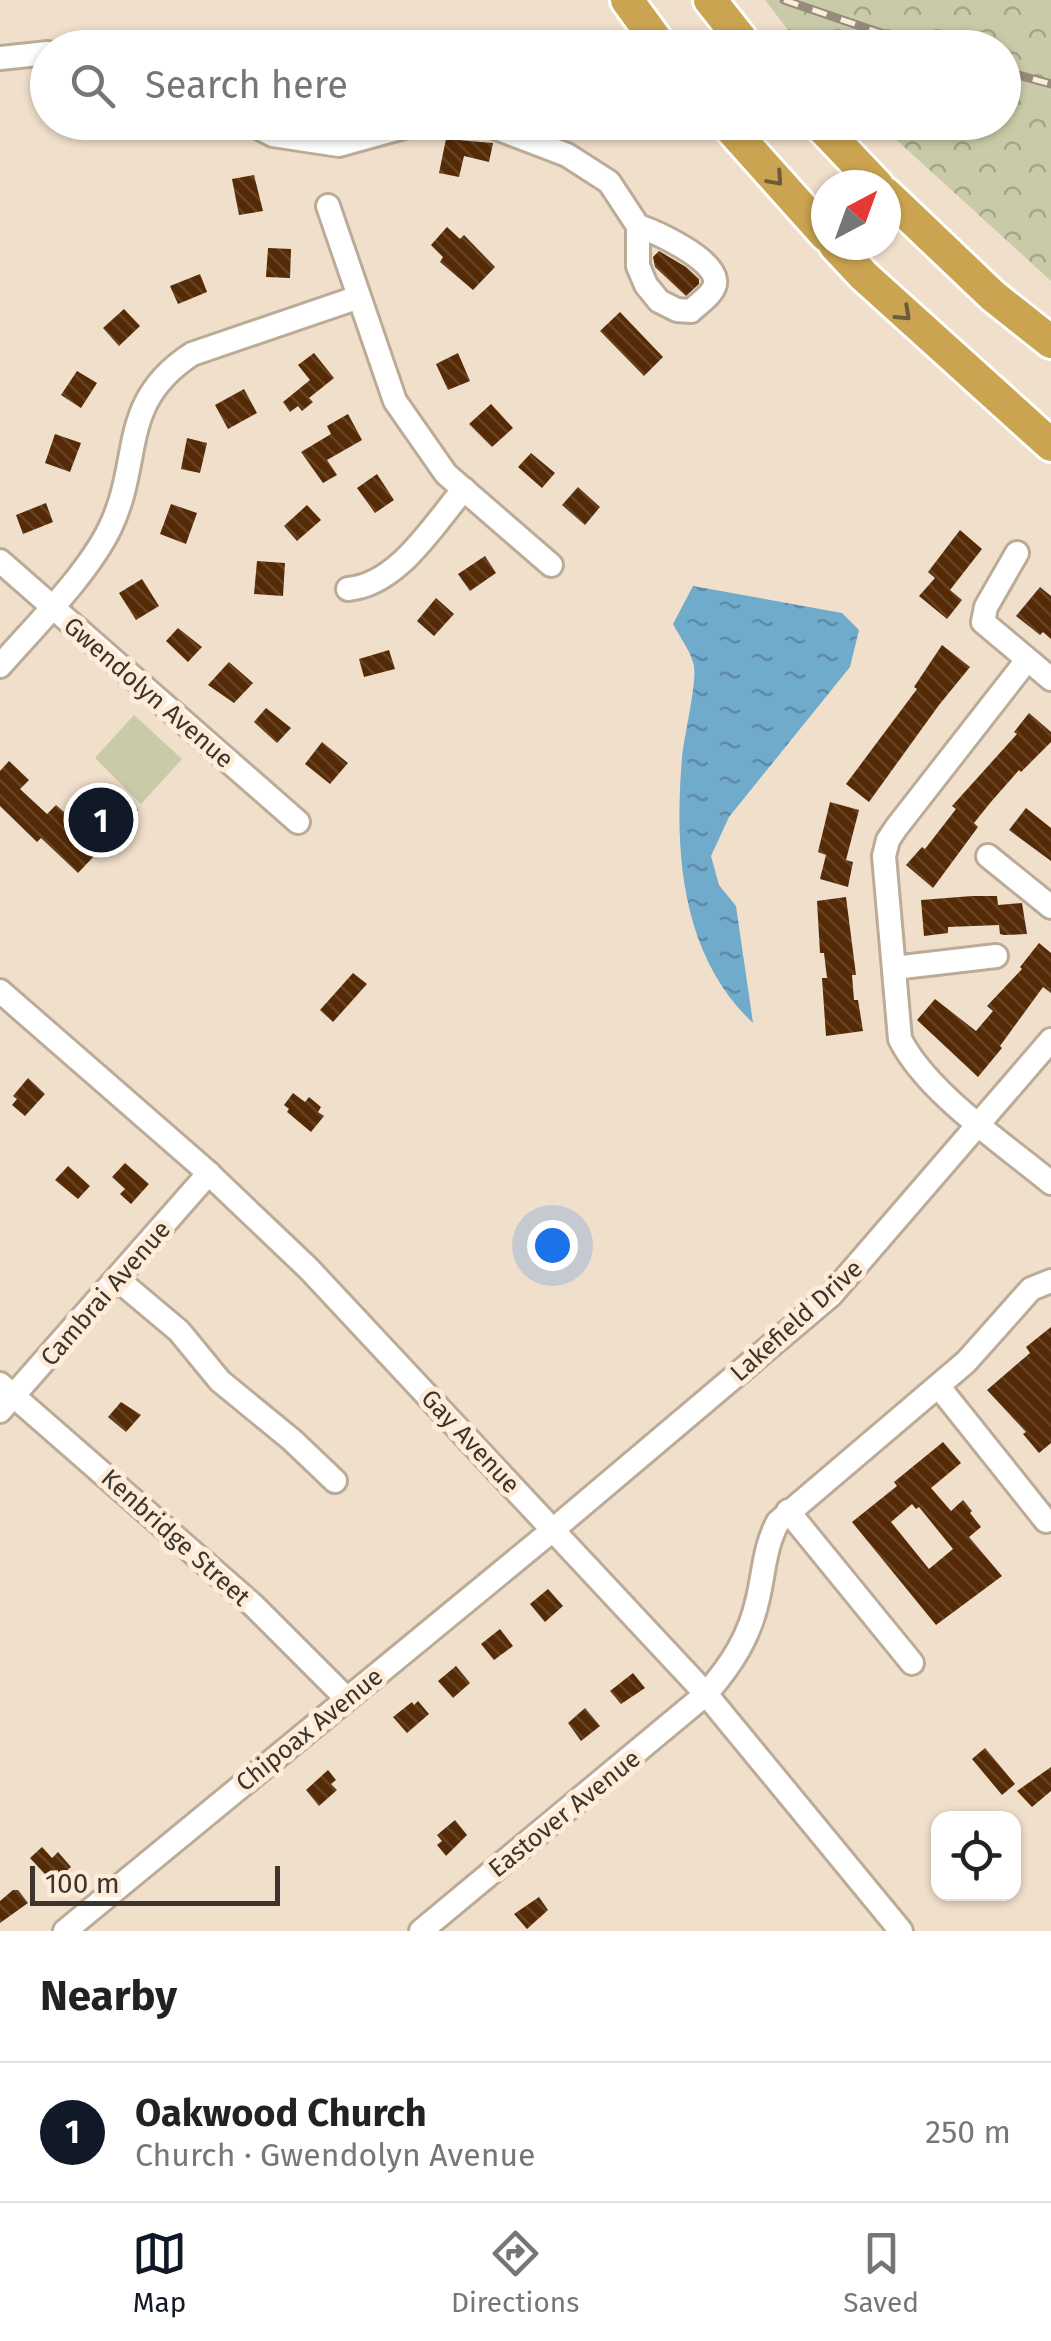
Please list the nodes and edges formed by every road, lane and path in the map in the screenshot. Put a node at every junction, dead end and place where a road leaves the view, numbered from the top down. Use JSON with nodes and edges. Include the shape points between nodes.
{"nodes":[{"id":1,"x":627,"y":0,"type":"edge"},
{"id":2,"x":710,"y":0,"type":"edge"},
{"id":3,"x":649,"y":30,"type":"edge"},
{"id":4,"x":734,"y":30,"type":"edge"},
{"id":5,"x":30,"y":55,"type":"edge"},
{"id":6,"x":0,"y":58,"type":"edge"},
{"id":7,"x":306,"y":140,"type":"edge"},
{"id":8,"x":357,"y":140,"type":"edge"},
{"id":9,"x":529,"y":140,"type":"edge"},
{"id":10,"x":742,"y":140,"type":"edge"},
{"id":11,"x":834,"y":140,"type":"edge"},
{"id":12,"x":863,"y":170,"type":"edge"},
{"id":13,"x":328,"y":206,"type":"dead end"},
{"id":14,"x":901,"y":208,"type":"edge"},
{"id":15,"x":811,"y":217,"type":"edge"},
{"id":16,"x":638,"y":226,"type":"dead end"},
{"id":17,"x":849,"y":260,"type":"edge"},
{"id":18,"x":360,"y":297,"type":"junction"},
{"id":19,"x":1051,"y":342,"type":"edge"},
{"id":20,"x":1051,"y":446,"type":"edge"},
{"id":21,"x":464,"y":489,"type":"junction"},
{"id":22,"x":1017,"y":553,"type":"dead end"},
{"id":23,"x":0,"y":561,"type":"edge"},
{"id":24,"x":551,"y":564,"type":"dead end"},
{"id":25,"x":348,"y":589,"type":"dead end"},
{"id":26,"x":51,"y":606,"type":"junction"},
{"id":27,"x":1027,"y":660,"type":"junction"},
{"id":28,"x":0,"y":666,"type":"edge"},
{"id":29,"x":1051,"y":679,"type":"edge"},
{"id":30,"x":298,"y":822,"type":"dead end"},
{"id":31,"x":988,"y":856,"type":"dead end"},
{"id":32,"x":1051,"y":907,"type":"edge"},
{"id":33,"x":996,"y":956,"type":"dead end"},
{"id":34,"x":894,"y":968,"type":"junction"},
{"id":35,"x":0,"y":991,"type":"edge"},
{"id":36,"x":1051,"y":1040,"type":"edge"},
{"id":37,"x":980,"y":1124,"type":"junction"},
{"id":38,"x":209,"y":1173,"type":"junction"},
{"id":39,"x":1051,"y":1183,"type":"edge"},
{"id":40,"x":117,"y":1279,"type":"junction"},
{"id":41,"x":1051,"y":1281,"type":"edge"},
{"id":42,"x":939,"y":1387,"type":"junction"},
{"id":43,"x":5,"y":1397,"type":"edge"},
{"id":44,"x":336,"y":1482,"type":"dead end"},
{"id":45,"x":788,"y":1511,"type":"junction"},
{"id":46,"x":1046,"y":1521,"type":"dead end"},
{"id":47,"x":554,"y":1529,"type":"junction"},
{"id":48,"x":912,"y":1663,"type":"dead end"},
{"id":49,"x":706,"y":1694,"type":"junction"},
{"id":50,"x":346,"y":1698,"type":"junction"},
{"id":51,"x":64,"y":1931,"type":"edge"},
{"id":52,"x":421,"y":1931,"type":"edge"},
{"id":53,"x":900,"y":1931,"type":"edge"}],
"edges":[{"from":1,"to":3,"type":"highway"},
{"from":2,"to":4,"type":"highway"},
{"from":5,"to":6,"type":"street"},
{"from":7,"to":8,"type":"street"},
{"from":9,"to":16,"type":"street","via":[[567,154],[610,182]]},
{"from":10,"to":15,"type":"highway","one_way":true},
{"from":11,"to":12,"type":"highway"},
{"from":13,"to":18,"type":"street"},
{"from":14,"to":19,"type":"highway"},
{"from":17,"to":20,"type":"highway","one_way":true},
{"from":18,"to":21,"type":"street","via":[[394,400]]},
{"from":18,"to":26,"type":"street","via":[[175,365],[144,404],[110,528]]},
{"from":21,"to":24,"type":"street"},
{"from":21,"to":25,"type":"street","via":[[395,568],[366,588]]},
{"from":22,"to":27,"type":"street","via":[[984,622]]},
{"from":23,"to":26,"type":"street","name":"Gwendolyn Avenue"},
{"from":26,"to":28,"type":"street"},
{"from":26,"to":30,"type":"street","name":"Gwendolyn Avenue"},
{"from":27,"to":29,"type":"street"},
{"from":27,"to":34,"type":"street","via":[[888,840]]},
{"from":31,"to":32,"type":"street"},
{"from":33,"to":34,"type":"street"},
{"from":34,"to":37,"type":"street","via":[[900,1039],[910,1060]]},
{"from":35,"to":38,"type":"street","name":"Gay Avenue"},
{"from":36,"to":37,"type":"street","name":"Lakefield Drive"},
{"from":37,"to":39,"type":"street"},
{"from":37,"to":47,"type":"street","name":"Lakefield Drive","via":[[830,1295]]},
{"from":38,"to":40,"type":"street","name":"Cambrai Avenue"},
{"from":38,"to":47,"type":"street","name":"Gay Avenue","via":[[309,1269]]},
{"from":40,"to":43,"type":"street","name":"Cambrai Avenue"},
{"from":40,"to":44,"type":"street"},
{"from":41,"to":42,"type":"street","via":[[1017,1302]]},
{"from":42,"to":45,"type":"street"},
{"from":42,"to":46,"type":"street"},
{"from":43,"to":50,"type":"street","name":"Kenbridge Street","via":[[253,1605]]},
{"from":45,"to":48,"type":"street"},
{"from":45,"to":49,"type":"street","name":"Eastover Avenue","via":[[773,1531],[752,1623]]},
{"from":47,"to":49,"type":"street","name":"Gay Avenue"},
{"from":47,"to":50,"type":"street","name":"Chipoax Avenue"},
{"from":49,"to":52,"type":"street","name":"Eastover Avenue"},
{"from":49,"to":53,"type":"street","name":"Gay Avenue"},
{"from":50,"to":51,"type":"street","name":"Chipoax Avenue"}]}
